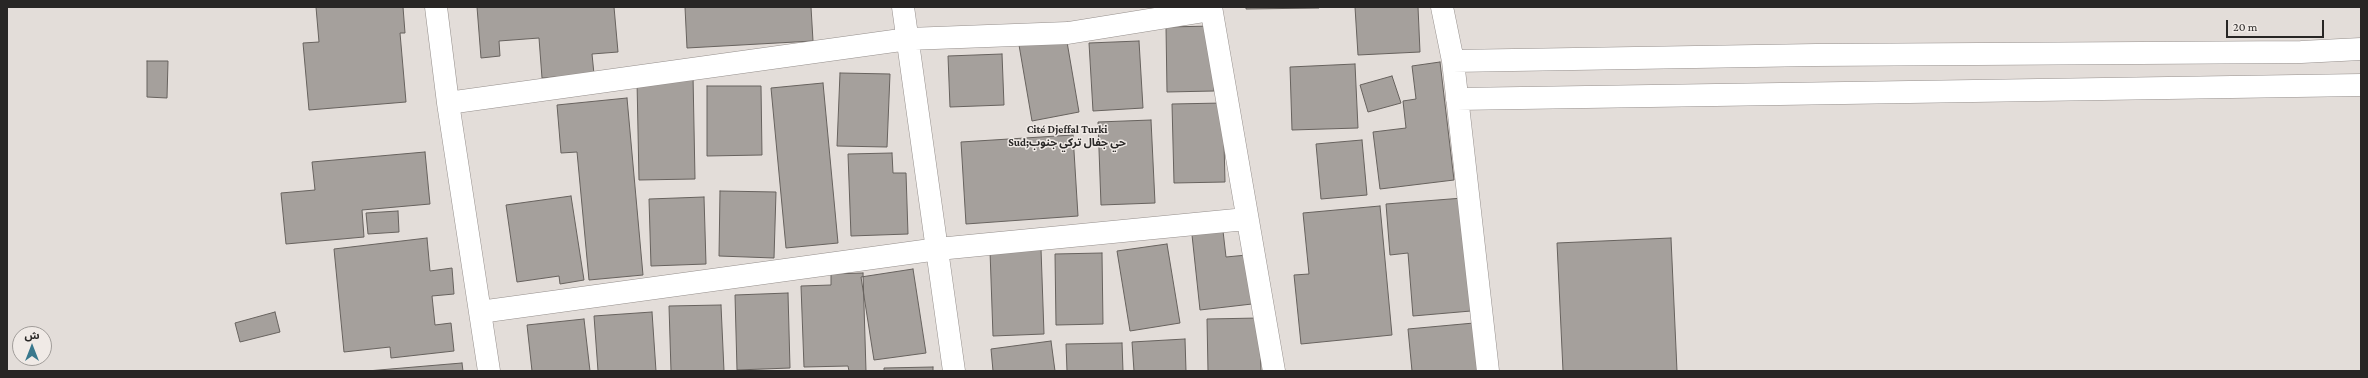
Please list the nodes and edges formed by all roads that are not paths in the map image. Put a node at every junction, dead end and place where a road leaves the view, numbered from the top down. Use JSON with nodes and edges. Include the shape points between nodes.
{"nodes":[{"id":1,"x":436,"y":7,"type":"edge"},
{"id":2,"x":903,"y":7,"type":"edge"},
{"id":3,"x":1442,"y":7,"type":"edge"},
{"id":4,"x":1211,"y":9,"type":"edge"},
{"id":5,"x":908,"y":39,"type":"junction"},
{"id":6,"x":2361,"y":49,"type":"edge"},
{"id":7,"x":1453,"y":61,"type":"junction"},
{"id":8,"x":2361,"y":85,"type":"edge"},
{"id":9,"x":1457,"y":99,"type":"junction"},
{"id":10,"x":448,"y":103,"type":"junction"},
{"id":11,"x":1246,"y":219,"type":"junction"},
{"id":12,"x":938,"y":249,"type":"junction"},
{"id":13,"x":480,"y":312,"type":"junction"},
{"id":14,"x":489,"y":371,"type":"edge"},
{"id":15,"x":954,"y":371,"type":"edge"},
{"id":16,"x":1274,"y":371,"type":"edge"},
{"id":17,"x":1488,"y":371,"type":"edge"}],
"edges":[{"from":1,"to":10,"type":"street"},
{"from":2,"to":5,"type":"street"},
{"from":3,"to":7,"type":"street"},
{"from":4,"to":5,"type":"street","via":[[1068,33]]},
{"from":4,"to":11,"type":"street"},
{"from":5,"to":10,"type":"street"},
{"from":5,"to":12,"type":"street"},
{"from":6,"to":7,"type":"street","via":[[2301,52],[1824,55]]},
{"from":7,"to":9,"type":"street"},
{"from":8,"to":9,"type":"street"},
{"from":9,"to":17,"type":"street"},
{"from":10,"to":13,"type":"street"},
{"from":11,"to":12,"type":"street"},
{"from":11,"to":16,"type":"street"},
{"from":12,"to":13,"type":"street"},
{"from":12,"to":15,"type":"street"},
{"from":13,"to":14,"type":"street"}]}
